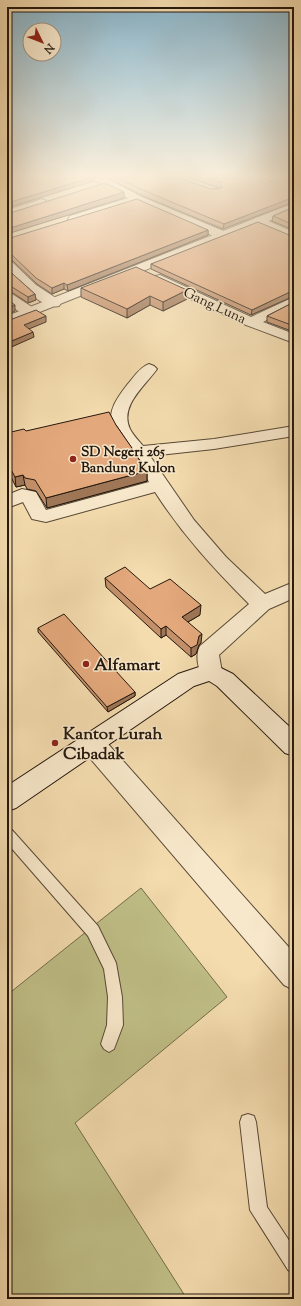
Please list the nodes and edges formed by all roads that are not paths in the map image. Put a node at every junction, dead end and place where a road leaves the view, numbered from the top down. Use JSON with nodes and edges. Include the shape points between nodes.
{"nodes":[{"id":1,"x":212,"y":239,"type":"edge"},
{"id":2,"x":7,"y":265,"type":"edge"},
{"id":3,"x":138,"y":269,"type":"junction"},
{"id":4,"x":7,"y":297,"type":"edge"},
{"id":5,"x":294,"y":301,"type":"edge"},
{"id":6,"x":54,"y":302,"type":"junction"},
{"id":7,"x":30,"y":312,"type":"junction"},
{"id":8,"x":7,"y":321,"type":"edge"},
{"id":9,"x":251,"y":322,"type":"junction"},
{"id":10,"x":294,"y":339,"type":"edge"},
{"id":11,"x":149,"y":369,"type":"dead end"},
{"id":12,"x":294,"y":431,"type":"edge"},
{"id":13,"x":139,"y":452,"type":"junction"},
{"id":14,"x":160,"y":485,"type":"junction"},
{"id":15,"x":7,"y":502,"type":"edge"},
{"id":16,"x":294,"y":589,"type":"edge"},
{"id":17,"x":262,"y":604,"type":"junction"},
{"id":18,"x":211,"y":672,"type":"junction"},
{"id":19,"x":92,"y":743,"type":"junction"},
{"id":20,"x":294,"y":746,"type":"edge"},
{"id":21,"x":7,"y":800,"type":"edge"},
{"id":22,"x":7,"y":834,"type":"edge"},
{"id":23,"x":294,"y":975,"type":"edge"},
{"id":24,"x":109,"y":1044,"type":"dead end"},
{"id":25,"x":248,"y":1122,"type":"dead end"},
{"id":26,"x":294,"y":1264,"type":"edge"}],
"edges":[{"from":1,"to":3,"type":"street"},
{"from":2,"to":6,"type":"street","via":[[31,288]]},
{"from":3,"to":6,"type":"street"},
{"from":3,"to":9,"type":"street","name":"Gang Luna"},
{"from":4,"to":7,"type":"street"},
{"from":5,"to":9,"type":"street"},
{"from":6,"to":7,"type":"street"},
{"from":7,"to":8,"type":"street"},
{"from":9,"to":10,"type":"street","name":"Gang Luna"},
{"from":11,"to":13,"type":"street","via":[[124,402],[119,419],[127,439]]},
{"from":12,"to":13,"type":"street","via":[[214,444]]},
{"from":13,"to":14,"type":"street"},
{"from":14,"to":15,"type":"street","via":[[46,516],[39,515],[29,496]]},
{"from":14,"to":17,"type":"street","via":[[194,533]]},
{"from":16,"to":17,"type":"street"},
{"from":17,"to":18,"type":"street","via":[[208,652]]},
{"from":18,"to":19,"type":"street","via":[[186,680]]},
{"from":18,"to":20,"type":"street","via":[[225,680]]},
{"from":19,"to":21,"type":"street"},
{"from":19,"to":23,"type":"street"},
{"from":22,"to":24,"type":"lane","via":[[94,931],[111,968],[115,997],[115,1026]]},
{"from":25,"to":26,"type":"lane","via":[[259,1210]]}]}
